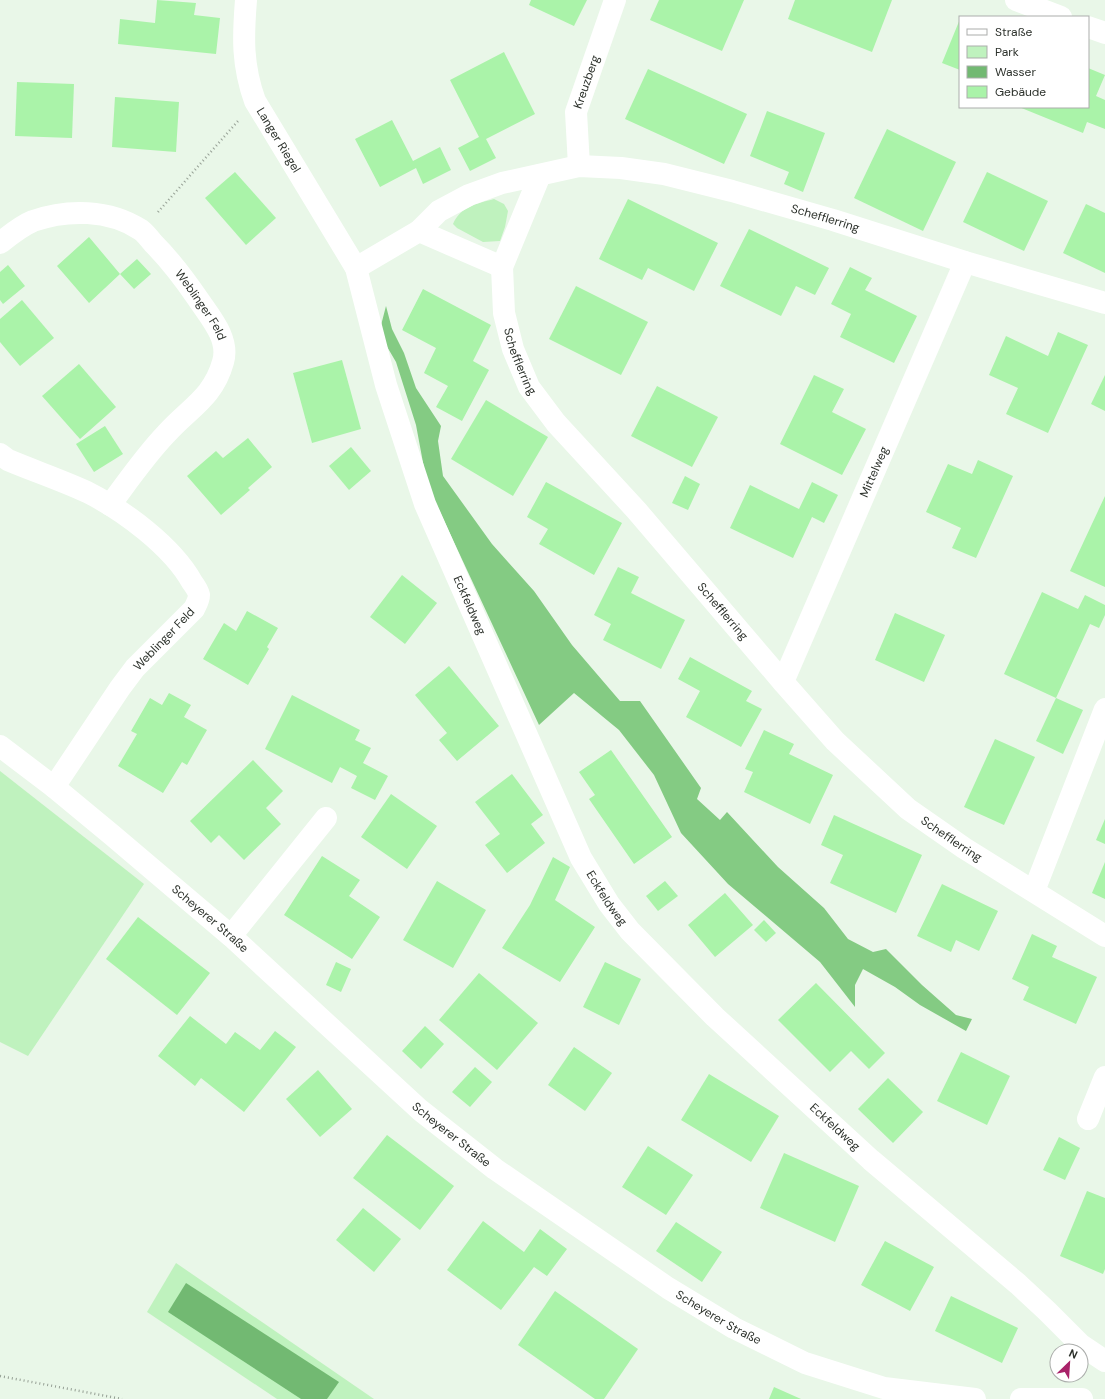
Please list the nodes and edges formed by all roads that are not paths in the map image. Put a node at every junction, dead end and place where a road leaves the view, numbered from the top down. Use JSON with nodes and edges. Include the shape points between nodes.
{"nodes":[{"id":1,"x":246,"y":0,"type":"edge"},
{"id":2,"x":615,"y":0,"type":"edge"},
{"id":3,"x":1016,"y":0,"type":"edge"},
{"id":4,"x":1058,"y":16,"type":"edge"},
{"id":5,"x":1089,"y":27,"type":"edge"},
{"id":6,"x":1105,"y":34,"type":"edge"},
{"id":7,"x":579,"y":166,"type":"junction"},
{"id":8,"x":540,"y":175,"type":"junction"},
{"id":9,"x":419,"y":231,"type":"junction"},
{"id":10,"x":0,"y":243,"type":"edge"},
{"id":11,"x":965,"y":262,"type":"junction"},
{"id":12,"x":502,"y":267,"type":"junction"},
{"id":13,"x":356,"y":268,"type":"junction"},
{"id":14,"x":1105,"y":303,"type":"edge"},
{"id":15,"x":0,"y":454,"type":"edge"},
{"id":16,"x":110,"y":505,"type":"junction"},
{"id":17,"x":783,"y":682,"type":"junction"},
{"id":18,"x":1105,"y":709,"type":"edge"},
{"id":19,"x":0,"y":746,"type":"edge"},
{"id":20,"x":54,"y":787,"type":"junction"},
{"id":21,"x":326,"y":818,"type":"dead end"},
{"id":22,"x":1034,"y":891,"type":"junction"},
{"id":23,"x":231,"y":936,"type":"junction"},
{"id":24,"x":1105,"y":936,"type":"edge"},
{"id":25,"x":1105,"y":1077,"type":"edge"},
{"id":26,"x":1088,"y":1119,"type":"dead end"},
{"id":27,"x":1105,"y":1360,"type":"edge"},
{"id":28,"x":975,"y":1399,"type":"edge"},
{"id":29,"x":1021,"y":1399,"type":"edge"},
{"id":30,"x":1082,"y":1399,"type":"edge"}],
"edges":[{"from":1,"to":13,"type":"street","name":"Langer Riegel","via":[[243,33],[248,83],[256,101]]},
{"from":2,"to":7,"type":"street","name":"Kreuzberg","via":[[576,112]]},
{"from":3,"to":4,"type":"street"},
{"from":5,"to":6,"type":"street"},
{"from":7,"to":8,"type":"street","name":"Schefflerring"},
{"from":7,"to":11,"type":"street","name":"Schefflerring","via":[[664,174],[833,220]]},
{"from":8,"to":9,"type":"street","name":"Schefflerring","via":[[502,183],[469,195],[439,211]]},
{"from":8,"to":12,"type":"street","name":"Schefflerring"},
{"from":9,"to":12,"type":"street"},
{"from":9,"to":13,"type":"street","name":"Schefflerring"},
{"from":10,"to":16,"type":"street","name":"Weblinger Feld","via":[[11,233],[32,222],[71,213],[92,213],[126,222],[142,230],[158,247],[215,323],[223,342],[224,360],[207,395],[167,433]]},
{"from":11,"to":14,"type":"street","name":"Schefflerring"},
{"from":11,"to":17,"type":"street","name":"Mittelweg"},
{"from":12,"to":17,"type":"street","name":"Schefflerring","via":[[504,313],[513,349],[529,387],[556,423],[637,510]]},
{"from":13,"to":27,"type":"street","name":"Eckfeldweg","via":[[386,385],[426,504],[581,858],[609,904],[630,931],[715,1017],[871,1160],[1018,1284],[1081,1345]]},
{"from":15,"to":16,"type":"street","name":"Weblinger Feld","via":[[8,460],[87,492]]},
{"from":16,"to":20,"type":"street","name":"Weblinger Feld","via":[[167,549],[187,572],[199,596],[194,609],[135,668]]},
{"from":17,"to":22,"type":"street","name":"Schefflerring","via":[[834,741],[908,809],[964,848]]},
{"from":18,"to":22,"type":"street"},
{"from":19,"to":20,"type":"street","name":"Scheyerer Straße"},
{"from":20,"to":23,"type":"street","name":"Scheyerer Straße"},
{"from":21,"to":23,"type":"street"},
{"from":22,"to":24,"type":"street","name":"Schefflerring"},
{"from":23,"to":28,"type":"street","name":"Scheyerer Straße","via":[[420,1110],[494,1169],[727,1324],[805,1363],[884,1388]]},
{"from":25,"to":26,"type":"street"},
{"from":29,"to":30,"type":"street"}]}
